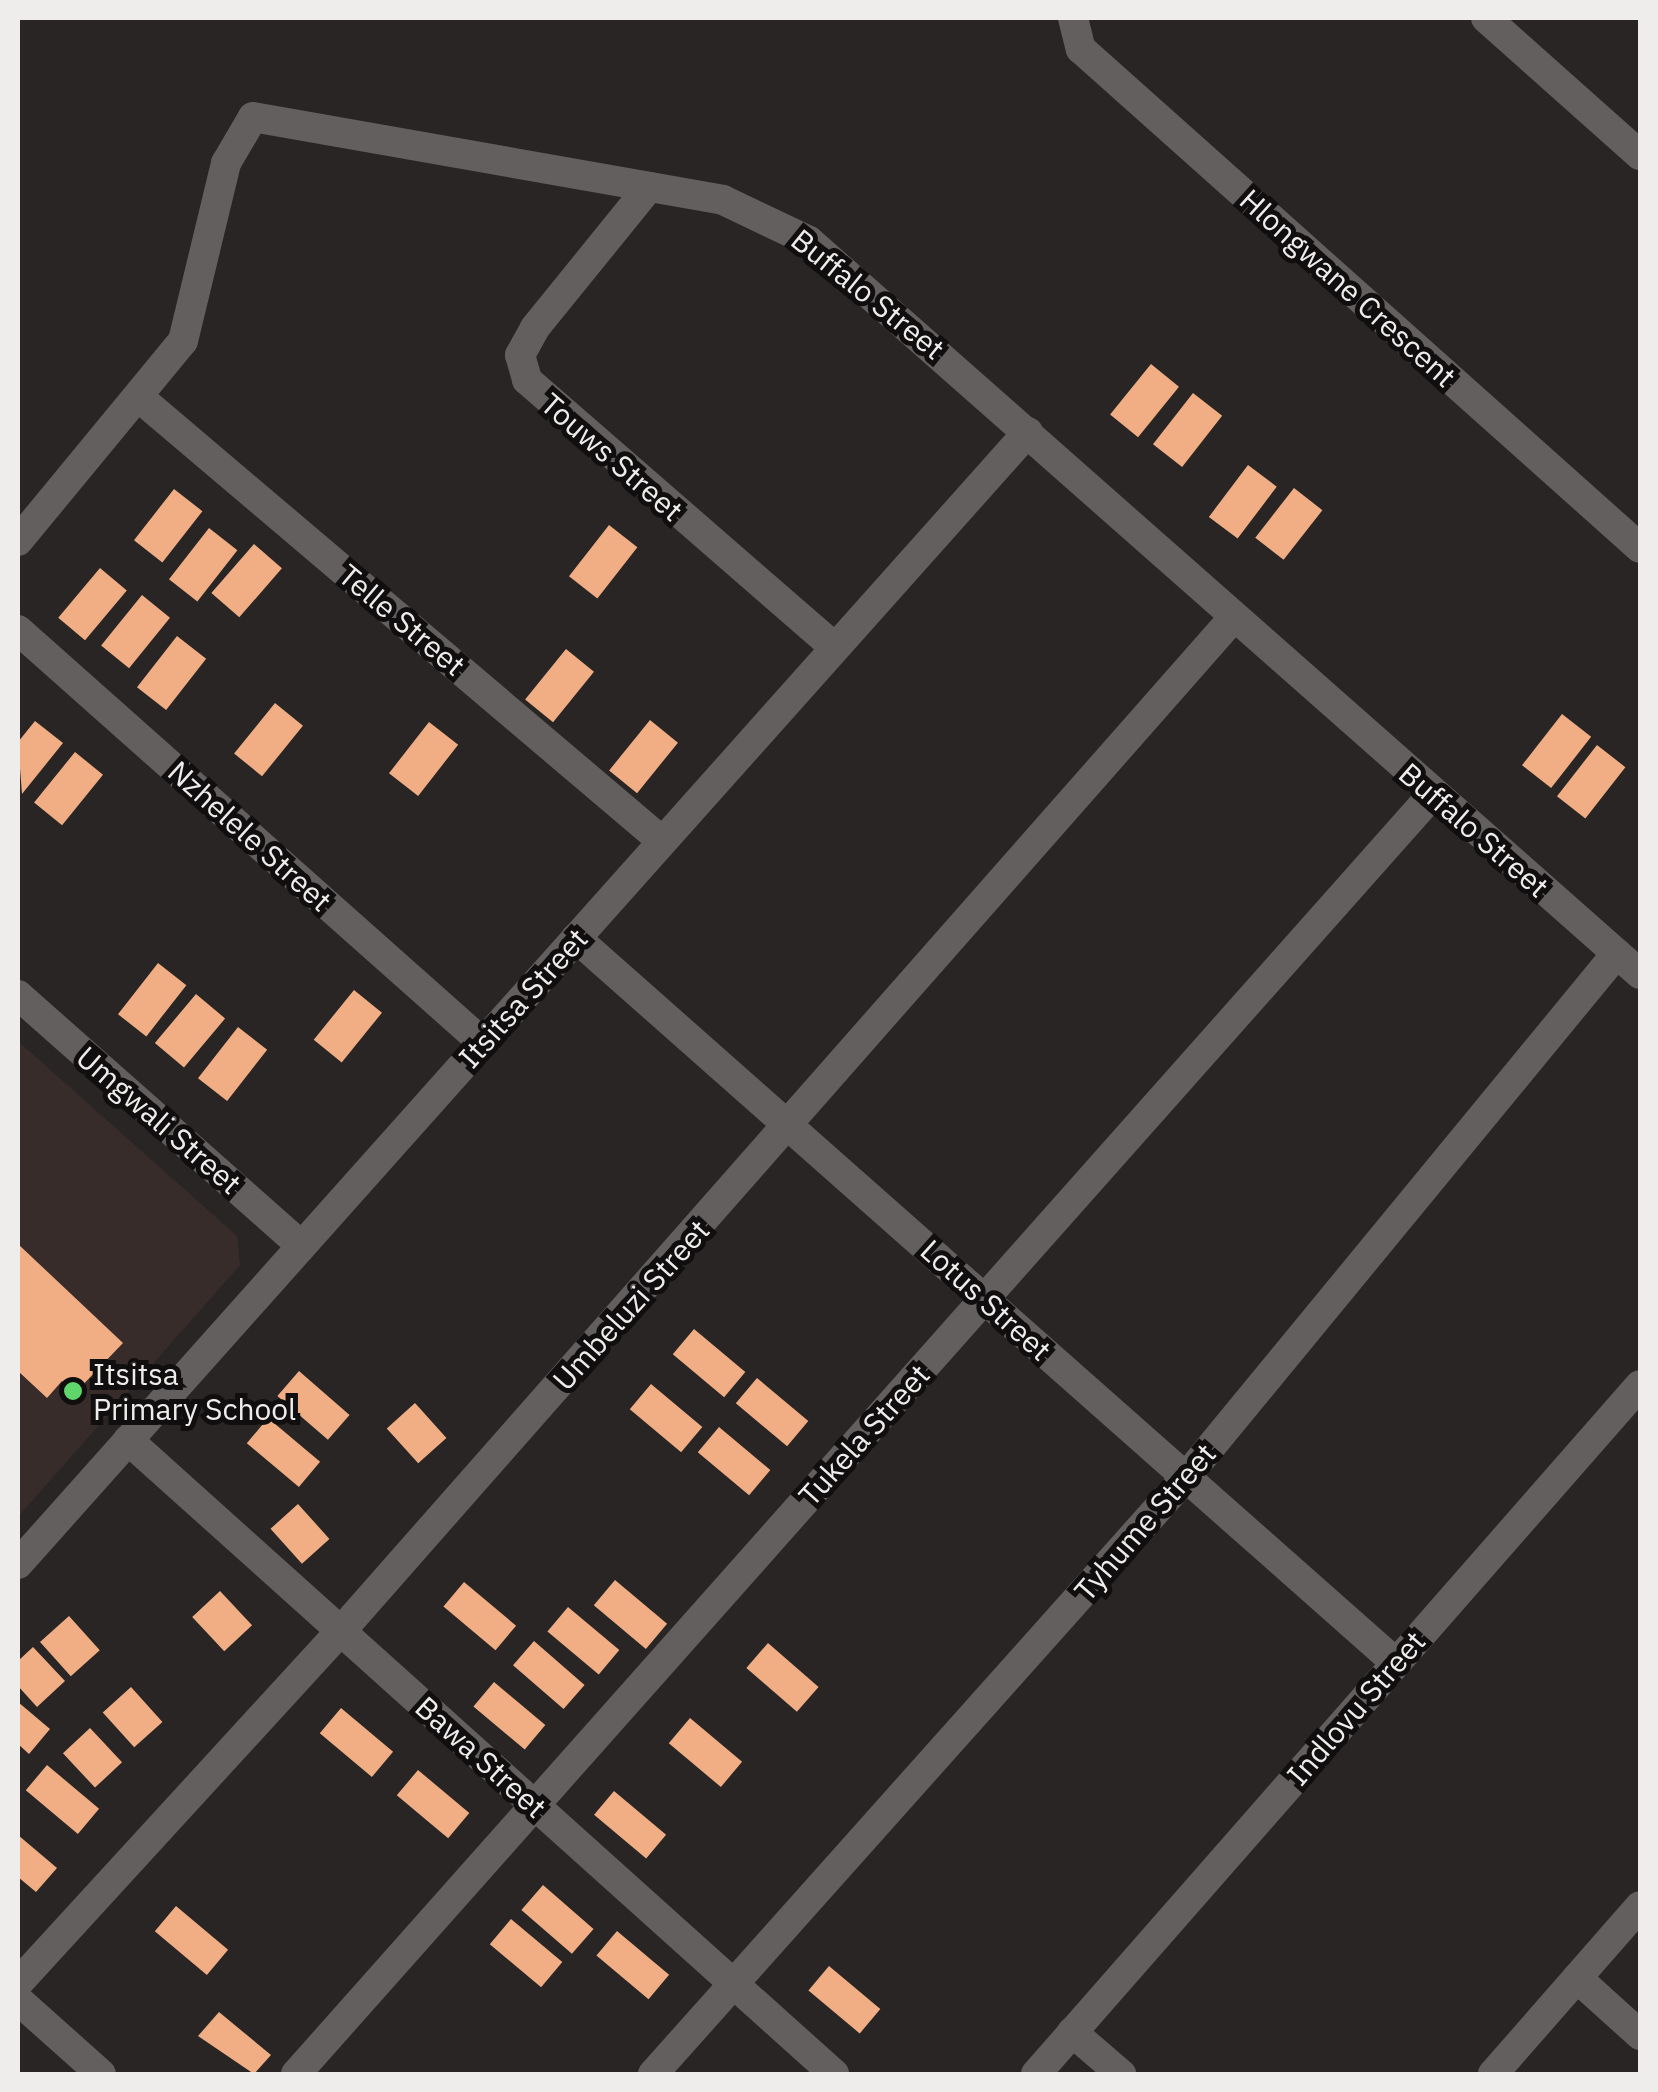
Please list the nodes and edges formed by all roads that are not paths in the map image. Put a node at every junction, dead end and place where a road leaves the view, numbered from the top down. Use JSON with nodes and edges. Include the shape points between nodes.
{"nodes":[{"id":1,"x":1072,"y":18,"type":"edge"},
{"id":2,"x":1486,"y":18,"type":"edge"},
{"id":3,"x":1640,"y":155,"type":"edge"},
{"id":4,"x":650,"y":187,"type":"junction"},
{"id":5,"x":140,"y":399,"type":"junction"},
{"id":6,"x":1028,"y":432,"type":"junction"},
{"id":7,"x":18,"y":541,"type":"edge"},
{"id":8,"x":1640,"y":548,"type":"edge"},
{"id":9,"x":1234,"y":617,"type":"junction"},
{"id":10,"x":18,"y":630,"type":"edge"},
{"id":11,"x":835,"y":648,"type":"junction"},
{"id":12,"x":1432,"y":795,"type":"junction"},
{"id":13,"x":662,"y":841,"type":"junction"},
{"id":14,"x":576,"y":938,"type":"junction"},
{"id":15,"x":1616,"y":953,"type":"junction"},
{"id":16,"x":1640,"y":974,"type":"edge"},
{"id":17,"x":18,"y":995,"type":"edge"},
{"id":18,"x":483,"y":1042,"type":"junction"},
{"id":19,"x":790,"y":1126,"type":"junction"},
{"id":20,"x":301,"y":1246,"type":"junction"},
{"id":21,"x":984,"y":1299,"type":"junction"},
{"id":22,"x":1640,"y":1384,"type":"edge"},
{"id":23,"x":128,"y":1440,"type":"junction"},
{"id":24,"x":1186,"y":1478,"type":"junction"},
{"id":25,"x":18,"y":1564,"type":"edge"},
{"id":26,"x":341,"y":1631,"type":"junction"},
{"id":27,"x":1395,"y":1662,"type":"junction"},
{"id":28,"x":534,"y":1806,"type":"junction"},
{"id":29,"x":1640,"y":1906,"type":"edge"},
{"id":30,"x":1578,"y":1978,"type":"junction"},
{"id":31,"x":18,"y":1983,"type":"edge"},
{"id":32,"x":735,"y":1984,"type":"junction"},
{"id":33,"x":18,"y":2000,"type":"edge"},
{"id":34,"x":1072,"y":2032,"type":"junction"},
{"id":35,"x":1640,"y":2036,"type":"edge"},
{"id":36,"x":101,"y":2074,"type":"edge"},
{"id":37,"x":296,"y":2074,"type":"edge"},
{"id":38,"x":653,"y":2074,"type":"edge"},
{"id":39,"x":834,"y":2074,"type":"edge"},
{"id":40,"x":1036,"y":2074,"type":"edge"},
{"id":41,"x":1122,"y":2074,"type":"edge"},
{"id":42,"x":1493,"y":2074,"type":"edge"}],
"edges":[{"from":1,"to":8,"type":"street","name":"Hlongwane Crescent","via":[[1081,49]]},
{"from":2,"to":3,"type":"street"},
{"from":4,"to":5,"type":"street","name":"Buffalo Street","via":[[253,117],[226,163],[183,341]]},
{"from":4,"to":6,"type":"street","name":"Buffalo Street","via":[[766,215],[809,241]]},
{"from":4,"to":11,"type":"street","name":"Touws Street","via":[[534,328],[520,356],[526,380]]},
{"from":5,"to":7,"type":"street","name":"Buffalo Street"},
{"from":5,"to":13,"type":"street","name":"Telle Street"},
{"from":6,"to":9,"type":"street","name":"Buffalo Street"},
{"from":6,"to":11,"type":"street","name":"Itsitsa Street"},
{"from":9,"to":12,"type":"street","name":"Buffalo Street"},
{"from":9,"to":19,"type":"street","name":"Umbeluzi Street"},
{"from":10,"to":18,"type":"street","name":"Nzhelele Street"},
{"from":11,"to":13,"type":"street","name":"Itsitsa Street"},
{"from":12,"to":15,"type":"street","name":"Buffalo Street"},
{"from":12,"to":21,"type":"street","name":"Tukela Street"},
{"from":13,"to":14,"type":"street","name":"Itsitsa Street"},
{"from":14,"to":18,"type":"street","name":"Itsitsa Street"},
{"from":14,"to":19,"type":"street","name":"Lotus Street"},
{"from":15,"to":16,"type":"street","name":"Buffalo Street"},
{"from":15,"to":24,"type":"street","name":"Tyhume Street"},
{"from":17,"to":20,"type":"street","name":"Umgwali Street"},
{"from":18,"to":20,"type":"street","name":"Itsitsa Street"},
{"from":19,"to":21,"type":"street","name":"Lotus Street"},
{"from":19,"to":26,"type":"street","name":"Umbeluzi Street"},
{"from":20,"to":23,"type":"street","name":"Itsitsa Street"},
{"from":21,"to":24,"type":"street","name":"Lotus Street"},
{"from":21,"to":28,"type":"street","name":"Tukela Street"},
{"from":22,"to":27,"type":"street","name":"Indlovu Street"},
{"from":23,"to":25,"type":"street","name":"Itsitsa Street"},
{"from":23,"to":26,"type":"street","name":"Bawa Street"},
{"from":24,"to":27,"type":"street","name":"Lotus Street"},
{"from":24,"to":32,"type":"street","name":"Tyhume Street"},
{"from":26,"to":28,"type":"street","name":"Bawa Street"},
{"from":26,"to":31,"type":"street","name":"Umbeluzi Street"},
{"from":27,"to":34,"type":"street","name":"Indlovu Street"},
{"from":28,"to":32,"type":"street","name":"Bawa Street"},
{"from":28,"to":37,"type":"street","name":"Tukela Street"},
{"from":29,"to":30,"type":"street"},
{"from":30,"to":35,"type":"street"},
{"from":30,"to":42,"type":"street"},
{"from":32,"to":38,"type":"street","name":"Tyhume Street"},
{"from":32,"to":39,"type":"street","name":"Bawa Street"},
{"from":33,"to":36,"type":"street"},
{"from":34,"to":40,"type":"street","name":"Indlovu Street"},
{"from":34,"to":41,"type":"street"}]}
